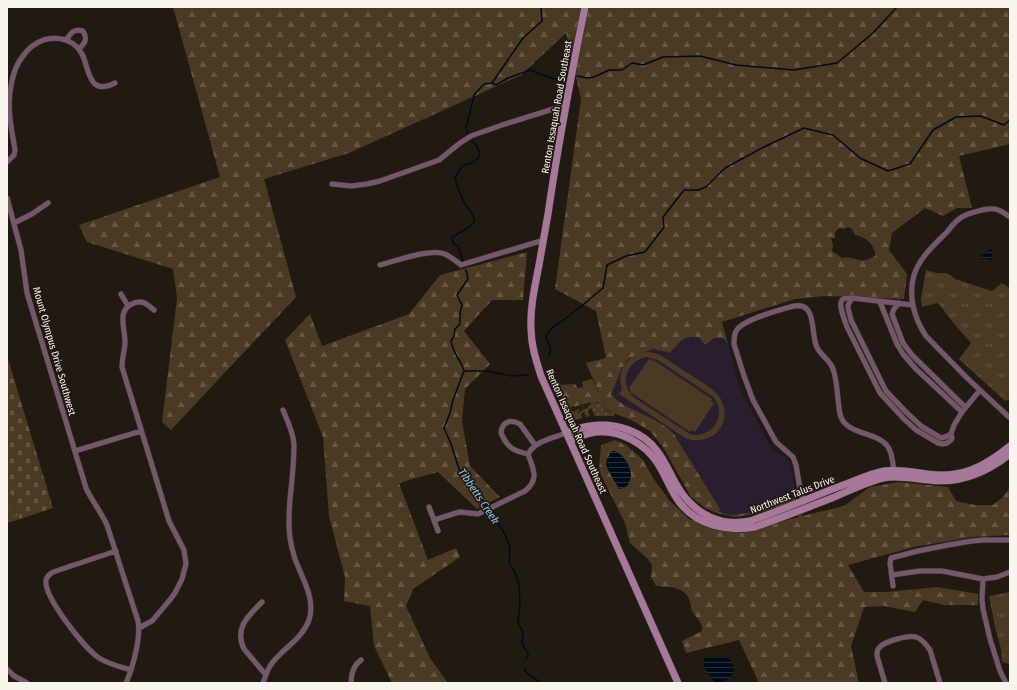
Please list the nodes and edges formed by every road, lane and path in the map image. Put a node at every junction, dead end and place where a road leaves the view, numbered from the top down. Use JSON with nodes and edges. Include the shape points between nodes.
{"nodes":[{"id":1,"x":585,"y":7,"type":"edge"},
{"id":2,"x":66,"y":40,"type":"junction"},
{"id":3,"x":79,"y":49,"type":"junction"},
{"id":4,"x":115,"y":83,"type":"dead end"},
{"id":5,"x":566,"y":105,"type":"junction"},
{"id":6,"x":7,"y":162,"type":"edge"},
{"id":7,"x":332,"y":184,"type":"dead end"},
{"id":8,"x":7,"y":198,"type":"edge"},
{"id":9,"x":48,"y":203,"type":"dead end"},
{"id":10,"x":1010,"y":217,"type":"edge"},
{"id":11,"x":14,"y":223,"type":"junction"},
{"id":12,"x":544,"y":240,"type":"junction"},
{"id":13,"x":380,"y":265,"type":"dead end"},
{"id":14,"x":121,"y":294,"type":"dead end"},
{"id":15,"x":880,"y":302,"type":"junction"},
{"id":16,"x":899,"y":303,"type":"junction"},
{"id":17,"x":913,"y":304,"type":"junction"},
{"id":18,"x":128,"y":306,"type":"junction"},
{"id":19,"x":154,"y":310,"type":"dead end"},
{"id":20,"x":980,"y":390,"type":"junction"},
{"id":21,"x":965,"y":407,"type":"junction"},
{"id":22,"x":283,"y":410,"type":"dead end"},
{"id":23,"x":962,"y":412,"type":"junction"},
{"id":24,"x":1010,"y":418,"type":"edge"},
{"id":25,"x":141,"y":431,"type":"junction"},
{"id":26,"x":566,"y":433,"type":"junction"},
{"id":27,"x":570,"y":440,"type":"junction"},
{"id":28,"x":535,"y":445,"type":"junction"},
{"id":29,"x":1010,"y":446,"type":"edge"},
{"id":30,"x":74,"y":451,"type":"junction"},
{"id":31,"x":528,"y":454,"type":"junction"},
{"id":32,"x":1010,"y":454,"type":"edge"},
{"id":33,"x":894,"y":473,"type":"junction"},
{"id":34,"x":805,"y":504,"type":"junction"},
{"id":35,"x":429,"y":507,"type":"dead end"},
{"id":36,"x":434,"y":520,"type":"junction"},
{"id":37,"x":438,"y":531,"type":"dead end"},
{"id":38,"x":1010,"y":540,"type":"edge"},
{"id":39,"x":116,"y":551,"type":"junction"},
{"id":40,"x":1010,"y":572,"type":"edge"},
{"id":41,"x":892,"y":575,"type":"junction"},
{"id":42,"x":983,"y":579,"type":"junction"},
{"id":43,"x":893,"y":586,"type":"dead end"},
{"id":44,"x":262,"y":602,"type":"dead end"},
{"id":45,"x":139,"y":628,"type":"junction"},
{"id":46,"x":361,"y":660,"type":"dead end"},
{"id":47,"x":7,"y":669,"type":"edge"},
{"id":48,"x":131,"y":670,"type":"junction"},
{"id":49,"x":266,"y":675,"type":"junction"},
{"id":50,"x":27,"y":683,"type":"edge"},
{"id":51,"x":126,"y":683,"type":"edge"},
{"id":52,"x":263,"y":683,"type":"edge"},
{"id":53,"x":351,"y":683,"type":"edge"},
{"id":54,"x":678,"y":683,"type":"edge"},
{"id":55,"x":885,"y":683,"type":"edge"},
{"id":56,"x":940,"y":683,"type":"edge"},
{"id":57,"x":1006,"y":683,"type":"edge"}],
"edges":[{"from":1,"to":5,"type":"street","name":"Renton Issaquah Road Southeast"},
{"from":2,"to":3,"type":"street"},
{"from":2,"to":3,"type":"street","via":[[73,31],[83,31],[86,39]]},
{"from":2,"to":6,"type":"street","via":[[52,38],[37,43],[17,65],[9,98],[15,153]]},
{"from":3,"to":4,"type":"street","via":[[90,78],[95,84],[102,87]]},
{"from":5,"to":7,"type":"street","via":[[471,136],[439,160],[380,181],[351,186]]},
{"from":5,"to":12,"type":"street","name":"Renton Issaquah Road Southeast"},
{"from":8,"to":11,"type":"street","name":"Mount Olympus Drive Southwest"},
{"from":9,"to":11,"type":"street"},
{"from":10,"to":17,"type":"street","via":[[1001,210],[992,208],[962,216],[925,254],[917,266],[912,286]]},
{"from":11,"to":30,"type":"street","name":"Mount Olympus Drive Southwest","via":[[27,293]]},
{"from":12,"to":13,"type":"street","via":[[464,264],[459,264],[445,254],[437,253]]},
{"from":12,"to":26,"type":"street","name":"Renton Issaquah Road Southeast","via":[[532,298],[532,345],[541,376]]},
{"from":14,"to":18,"type":"street"},
{"from":15,"to":16,"type":"street"},
{"from":15,"to":23,"type":"street","via":[[903,354]]},
{"from":15,"to":23,"type":"street","via":[[845,298],[841,303],[847,327],[880,394],[916,430],[938,443],[943,444],[951,440],[954,425]]},
{"from":16,"to":17,"type":"street"},
{"from":16,"to":21,"type":"street","via":[[892,314],[904,343],[915,359]]},
{"from":17,"to":20,"type":"street","via":[[918,323],[926,336]]},
{"from":18,"to":19,"type":"street","via":[[142,302]]},
{"from":18,"to":25,"type":"street","via":[[123,314],[125,343],[122,367]]},
{"from":20,"to":21,"type":"street"},
{"from":20,"to":24,"type":"street"},
{"from":21,"to":23,"type":"street"},
{"from":22,"to":49,"type":"street","via":[[294,444],[288,526],[294,557],[309,593],[311,611],[303,632],[273,662]]},
{"from":25,"to":30,"type":"street"},
{"from":25,"to":45,"type":"street","via":[[169,521],[184,550],[186,564],[182,579],[169,601],[152,621]]},
{"from":26,"to":27,"type":"street","name":"Renton Issaquah Road Southeast"},
{"from":26,"to":28,"type":"street"},
{"from":26,"to":34,"type":"street","name":"Northwest Talus Drive","via":[[586,426],[600,425],[620,427],[637,434],[657,450],[688,501],[695,508],[719,521],[750,521]]},
{"from":27,"to":34,"type":"street","name":"Northwest Talus Drive","via":[[601,432],[634,441],[654,458],[685,509],[699,519],[716,526],[733,529],[755,527]]},
{"from":27,"to":54,"type":"street","name":"Renton Issaquah Road Southeast"},
{"from":28,"to":31,"type":"street"},
{"from":28,"to":31,"type":"street","via":[[517,422],[509,422],[503,426],[501,433],[510,447]]},
{"from":29,"to":33,"type":"street","name":"Northwest Talus Drive","via":[[995,458],[972,470],[934,475],[909,471]]},
{"from":30,"to":39,"type":"street","name":"Mount Olympus Drive Southwest","via":[[86,488],[107,525]]},
{"from":31,"to":36,"type":"street","via":[[534,473],[532,485],[525,491],[478,514],[460,512]]},
{"from":32,"to":33,"type":"street","name":"Northwest Talus Drive","via":[[977,474],[956,480],[934,481]]},
{"from":33,"to":34,"type":"street","name":"Northwest Talus Drive","via":[[874,474]]},
{"from":33,"to":34,"type":"street","via":[[890,449],[885,443],[843,422],[833,369],[816,346],[807,308],[798,305],[759,317],[736,330],[734,344],[753,400],[776,442],[795,461]]},
{"from":35,"to":36,"type":"street"},
{"from":36,"to":37,"type":"street"},
{"from":38,"to":41,"type":"street","via":[[972,541],[894,557],[890,560]]},
{"from":39,"to":45,"type":"street","name":"Mount Olympus Drive Southwest"},
{"from":39,"to":48,"type":"street","via":[[53,572],[48,576],[46,585],[61,615],[93,653],[101,660]]},
{"from":40,"to":42,"type":"street"},
{"from":41,"to":42,"type":"street","via":[[942,570]]},
{"from":41,"to":43,"type":"street"},
{"from":42,"to":57,"type":"street","via":[[983,608],[990,639]]},
{"from":44,"to":49,"type":"street","via":[[243,623],[240,636],[244,649]]},
{"from":45,"to":48,"type":"street"},
{"from":46,"to":53,"type":"street","via":[[352,673]]},
{"from":47,"to":50,"type":"street"},
{"from":48,"to":51,"type":"street"},
{"from":49,"to":52,"type":"street"},
{"from":55,"to":56,"type":"street","via":[[878,661],[879,648],[884,643],[912,636],[925,643],[930,650]]}]}
